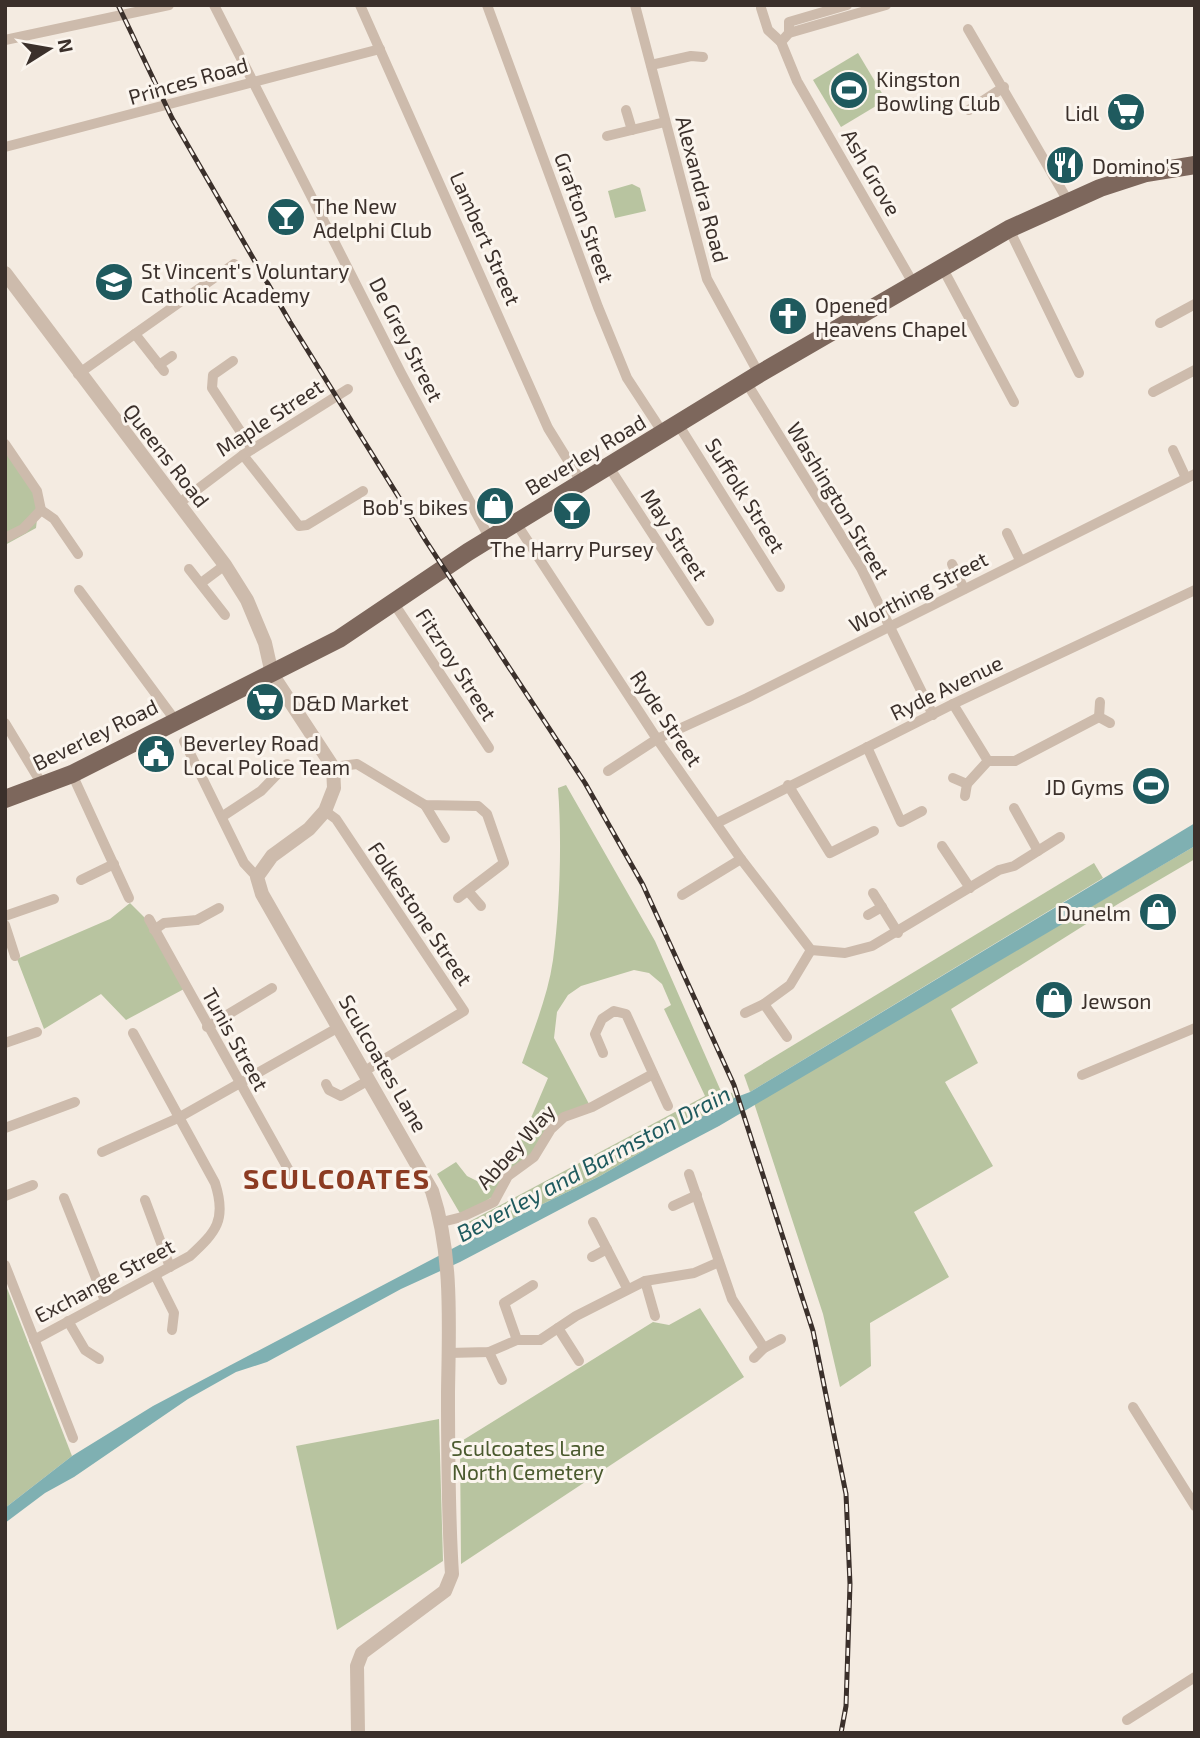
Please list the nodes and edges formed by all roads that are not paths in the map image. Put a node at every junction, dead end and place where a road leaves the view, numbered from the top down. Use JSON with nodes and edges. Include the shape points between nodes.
{"nodes":[{"id":1,"x":169,"y":5,"type":"edge"},
{"id":2,"x":214,"y":5,"type":"edge"},
{"id":3,"x":360,"y":5,"type":"edge"},
{"id":4,"x":487,"y":5,"type":"edge"},
{"id":5,"x":635,"y":5,"type":"edge"},
{"id":6,"x":847,"y":5,"type":"edge"},
{"id":7,"x":886,"y":5,"type":"edge"},
{"id":8,"x":761,"y":8,"type":"dead end"},
{"id":9,"x":968,"y":29,"type":"dead end"},
{"id":10,"x":785,"y":37,"type":"junction"},
{"id":11,"x":5,"y":40,"type":"edge"},
{"id":12,"x":380,"y":49,"type":"junction"},
{"id":13,"x":703,"y":57,"type":"dead end"},
{"id":14,"x":651,"y":65,"type":"junction"},
{"id":15,"x":253,"y":81,"type":"junction"},
{"id":16,"x":1004,"y":87,"type":"junction"},
{"id":17,"x":626,"y":110,"type":"dead end"},
{"id":18,"x":969,"y":110,"type":"dead end"},
{"id":19,"x":665,"y":122,"type":"junction"},
{"id":20,"x":632,"y":130,"type":"junction"},
{"id":21,"x":607,"y":136,"type":"dead end"},
{"id":22,"x":5,"y":147,"type":"edge"},
{"id":23,"x":1195,"y":165,"type":"edge"},
{"id":24,"x":1068,"y":201,"type":"junction"},
{"id":25,"x":1009,"y":229,"type":"junction"},
{"id":26,"x":234,"y":264,"type":"dead end"},
{"id":27,"x":942,"y":267,"type":"junction"},
{"id":28,"x":5,"y":273,"type":"edge"},
{"id":29,"x":913,"y":284,"type":"junction"},
{"id":30,"x":1195,"y":304,"type":"edge"},
{"id":31,"x":1160,"y":323,"type":"dead end"},
{"id":32,"x":135,"y":334,"type":"junction"},
{"id":33,"x":172,"y":356,"type":"dead end"},
{"id":34,"x":233,"y":361,"type":"dead end"},
{"id":35,"x":1195,"y":370,"type":"edge"},
{"id":36,"x":1079,"y":373,"type":"dead end"},
{"id":37,"x":78,"y":374,"type":"junction"},
{"id":38,"x":752,"y":378,"type":"junction"},
{"id":39,"x":348,"y":389,"type":"dead end"},
{"id":40,"x":1153,"y":392,"type":"dead end"},
{"id":41,"x":1014,"y":402,"type":"dead end"},
{"id":42,"x":671,"y":429,"type":"junction"},
{"id":43,"x":5,"y":444,"type":"edge"},
{"id":44,"x":1172,"y":450,"type":"dead end"},
{"id":45,"x":247,"y":452,"type":"junction"},
{"id":46,"x":609,"y":467,"type":"junction"},
{"id":47,"x":1190,"y":476,"type":"edge"},
{"id":48,"x":582,"y":483,"type":"junction"},
{"id":49,"x":363,"y":491,"type":"dead end"},
{"id":50,"x":178,"y":504,"type":"junction"},
{"id":51,"x":41,"y":510,"type":"junction"},
{"id":52,"x":516,"y":523,"type":"junction"},
{"id":53,"x":1007,"y":533,"type":"dead end"},
{"id":54,"x":5,"y":538,"type":"edge"},
{"id":55,"x":490,"y":539,"type":"junction"},
{"id":56,"x":78,"y":554,"type":"dead end"},
{"id":57,"x":1020,"y":560,"type":"junction"},
{"id":58,"x":952,"y":564,"type":"dead end"},
{"id":59,"x":225,"y":565,"type":"junction"},
{"id":60,"x":189,"y":569,"type":"dead end"},
{"id":61,"x":201,"y":583,"type":"junction"},
{"id":62,"x":780,"y":587,"type":"dead end"},
{"id":63,"x":964,"y":589,"type":"junction"},
{"id":64,"x":79,"y":590,"type":"dead end"},
{"id":65,"x":1195,"y":590,"type":"edge"},
{"id":66,"x":393,"y":602,"type":"junction"},
{"id":67,"x":225,"y":615,"type":"dead end"},
{"id":68,"x":709,"y":621,"type":"dead end"},
{"id":69,"x":889,"y":626,"type":"junction"},
{"id":70,"x":272,"y":674,"type":"junction"},
{"id":71,"x":1100,"y":702,"type":"dead end"},
{"id":72,"x":953,"y":704,"type":"junction"},
{"id":73,"x":933,"y":715,"type":"junction"},
{"id":74,"x":1099,"y":717,"type":"junction"},
{"id":75,"x":175,"y":720,"type":"junction"},
{"id":76,"x":5,"y":723,"type":"edge"},
{"id":77,"x":1110,"y":723,"type":"dead end"},
{"id":78,"x":657,"y":739,"type":"junction"},
{"id":79,"x":184,"y":741,"type":"dead end"},
{"id":80,"x":867,"y":747,"type":"junction"},
{"id":81,"x":489,"y":748,"type":"dead end"},
{"id":82,"x":988,"y":761,"type":"junction"},
{"id":83,"x":287,"y":764,"type":"dead end"},
{"id":84,"x":333,"y":767,"type":"junction"},
{"id":85,"x":608,"y":771,"type":"dead end"},
{"id":86,"x":72,"y":774,"type":"junction"},
{"id":87,"x":953,"y":778,"type":"dead end"},
{"id":88,"x":967,"y":784,"type":"junction"},
{"id":89,"x":788,"y":785,"type":"junction"},
{"id":90,"x":43,"y":786,"type":"junction"},
{"id":91,"x":965,"y":796,"type":"dead end"},
{"id":92,"x":5,"y":800,"type":"edge"},
{"id":93,"x":425,"y":805,"type":"junction"},
{"id":94,"x":1014,"y":808,"type":"dead end"},
{"id":95,"x":325,"y":811,"type":"junction"},
{"id":96,"x":922,"y":811,"type":"dead end"},
{"id":97,"x":222,"y":816,"type":"junction"},
{"id":98,"x":716,"y":823,"type":"junction"},
{"id":99,"x":874,"y":831,"type":"dead end"},
{"id":100,"x":1060,"y":837,"type":"dead end"},
{"id":101,"x":445,"y":838,"type":"dead end"},
{"id":102,"x":942,"y":846,"type":"dead end"},
{"id":103,"x":1038,"y":851,"type":"junction"},
{"id":104,"x":741,"y":859,"type":"junction"},
{"id":105,"x":114,"y":864,"type":"junction"},
{"id":106,"x":257,"y":877,"type":"junction"},
{"id":107,"x":81,"y":880,"type":"dead end"},
{"id":108,"x":970,"y":888,"type":"junction"},
{"id":109,"x":468,"y":891,"type":"junction"},
{"id":110,"x":873,"y":893,"type":"dead end"},
{"id":111,"x":682,"y":895,"type":"dead end"},
{"id":112,"x":129,"y":898,"type":"dead end"},
{"id":113,"x":458,"y":898,"type":"dead end"},
{"id":114,"x":54,"y":899,"type":"dead end"},
{"id":115,"x":481,"y":906,"type":"dead end"},
{"id":116,"x":882,"y":907,"type":"junction"},
{"id":117,"x":219,"y":908,"type":"dead end"},
{"id":118,"x":868,"y":915,"type":"dead end"},
{"id":119,"x":5,"y":916,"type":"edge"},
{"id":120,"x":197,"y":920,"type":"junction"},
{"id":121,"x":5,"y":925,"type":"edge"},
{"id":122,"x":202,"y":932,"type":"dead end"},
{"id":123,"x":898,"y":933,"type":"junction"},
{"id":124,"x":811,"y":950,"type":"junction"},
{"id":125,"x":15,"y":956,"type":"dead end"},
{"id":126,"x":272,"y":988,"type":"dead end"},
{"id":127,"x":764,"y":1004,"type":"junction"},
{"id":128,"x":745,"y":1013,"type":"dead end"},
{"id":129,"x":207,"y":1027,"type":"junction"},
{"id":130,"x":339,"y":1027,"type":"junction"},
{"id":131,"x":1195,"y":1028,"type":"edge"},
{"id":132,"x":37,"y":1032,"type":"dead end"},
{"id":133,"x":133,"y":1033,"type":"dead end"},
{"id":134,"x":787,"y":1037,"type":"dead end"},
{"id":135,"x":5,"y":1043,"type":"edge"},
{"id":136,"x":603,"y":1053,"type":"dead end"},
{"id":137,"x":653,"y":1074,"type":"junction"},
{"id":138,"x":1082,"y":1074,"type":"dead end"},
{"id":139,"x":366,"y":1076,"type":"junction"},
{"id":140,"x":238,"y":1082,"type":"junction"},
{"id":141,"x":326,"y":1084,"type":"dead end"},
{"id":142,"x":75,"y":1102,"type":"dead end"},
{"id":143,"x":667,"y":1106,"type":"dead end"},
{"id":144,"x":178,"y":1118,"type":"junction"},
{"id":145,"x":5,"y":1128,"type":"edge"},
{"id":146,"x":102,"y":1152,"type":"dead end"},
{"id":147,"x":689,"y":1174,"type":"dead end"},
{"id":148,"x":292,"y":1176,"type":"dead end"},
{"id":149,"x":33,"y":1185,"type":"dead end"},
{"id":150,"x":697,"y":1195,"type":"junction"},
{"id":151,"x":5,"y":1196,"type":"edge"},
{"id":152,"x":64,"y":1198,"type":"dead end"},
{"id":153,"x":145,"y":1200,"type":"dead end"},
{"id":154,"x":673,"y":1206,"type":"dead end"},
{"id":155,"x":442,"y":1222,"type":"junction"},
{"id":156,"x":593,"y":1222,"type":"dead end"},
{"id":157,"x":607,"y":1249,"type":"junction"},
{"id":158,"x":592,"y":1257,"type":"dead end"},
{"id":159,"x":719,"y":1262,"type":"junction"},
{"id":160,"x":5,"y":1265,"type":"edge"},
{"id":161,"x":170,"y":1267,"type":"junction"},
{"id":162,"x":155,"y":1275,"type":"junction"},
{"id":163,"x":645,"y":1281,"type":"junction"},
{"id":164,"x":533,"y":1284,"type":"dead end"},
{"id":165,"x":627,"y":1289,"type":"junction"},
{"id":166,"x":105,"y":1301,"type":"junction"},
{"id":167,"x":655,"y":1316,"type":"dead end"},
{"id":168,"x":68,"y":1321,"type":"junction"},
{"id":169,"x":558,"y":1328,"type":"junction"},
{"id":170,"x":172,"y":1330,"type":"dead end"},
{"id":171,"x":781,"y":1339,"type":"dead end"},
{"id":172,"x":34,"y":1340,"type":"junction"},
{"id":173,"x":517,"y":1340,"type":"junction"},
{"id":174,"x":764,"y":1348,"type":"junction"},
{"id":175,"x":489,"y":1352,"type":"junction"},
{"id":176,"x":448,"y":1353,"type":"junction"},
{"id":177,"x":754,"y":1358,"type":"dead end"},
{"id":178,"x":99,"y":1359,"type":"dead end"},
{"id":179,"x":579,"y":1361,"type":"dead end"},
{"id":180,"x":502,"y":1380,"type":"dead end"},
{"id":181,"x":1133,"y":1407,"type":"dead end"},
{"id":182,"x":73,"y":1438,"type":"dead end"},
{"id":183,"x":1195,"y":1506,"type":"edge"},
{"id":184,"x":1195,"y":1677,"type":"edge"},
{"id":185,"x":1128,"y":1720,"type":"dead end"},
{"id":186,"x":358,"y":1733,"type":"edge"}],
"edges":[{"from":1,"to":11,"type":"street"},
{"from":2,"to":15,"type":"street","name":"De Grey Street"},
{"from":3,"to":12,"type":"street","name":"Lambert Street"},
{"from":4,"to":42,"type":"street","name":"Grafton Street","via":[[627,378]]},
{"from":5,"to":14,"type":"street","name":"Alexandra Road"},
{"from":6,"to":10,"type":"street","via":[[789,22]]},
{"from":7,"to":10,"type":"street"},
{"from":8,"to":10,"type":"street","name":"Ash Grove","via":[[768,30]]},
{"from":9,"to":16,"type":"street"},
{"from":10,"to":29,"type":"street","name":"Ash Grove","via":[[797,81]]},
{"from":12,"to":15,"type":"street","name":"Princes Road"},
{"from":12,"to":48,"type":"street","name":"Lambert Street","via":[[548,428]]},
{"from":13,"to":14,"type":"street","via":[[691,55]]},
{"from":14,"to":19,"type":"street","name":"Alexandra Road"},
{"from":15,"to":22,"type":"street","name":"Princes Road"},
{"from":15,"to":55,"type":"street","name":"De Grey Street"},
{"from":16,"to":18,"type":"street"},
{"from":16,"to":24,"type":"street"},
{"from":17,"to":20,"type":"street"},
{"from":19,"to":20,"type":"street"},
{"from":19,"to":38,"type":"street","name":"Alexandra Road","via":[[707,279]]},
{"from":20,"to":21,"type":"street"},
{"from":23,"to":24,"type":"main road","name":"Beverley Road","via":[[1146,173]]},
{"from":24,"to":25,"type":"main road","name":"Beverley Road"},
{"from":25,"to":27,"type":"main road","name":"Beverley Road"},
{"from":25,"to":36,"type":"street"},
{"from":26,"to":32,"type":"street"},
{"from":27,"to":29,"type":"main road","name":"Beverley Road"},
{"from":27,"to":41,"type":"street"},
{"from":28,"to":37,"type":"street","name":"Queens Road"},
{"from":29,"to":38,"type":"main road","name":"Beverley Road"},
{"from":30,"to":31,"type":"street"},
{"from":32,"to":33,"type":"street","via":[[161,368]]},
{"from":32,"to":37,"type":"street"},
{"from":34,"to":45,"type":"street","via":[[213,375],[212,388]]},
{"from":35,"to":40,"type":"street"},
{"from":37,"to":50,"type":"street","name":"Queens Road"},
{"from":38,"to":42,"type":"main road","name":"Beverley Road"},
{"from":38,"to":69,"type":"street","name":"Washington Street"},
{"from":39,"to":45,"type":"street","name":"Maple Street"},
{"from":42,"to":46,"type":"main road","name":"Beverley Road"},
{"from":42,"to":62,"type":"street","name":"Suffolk Street"},
{"from":43,"to":51,"type":"street","via":[[37,491]]},
{"from":44,"to":47,"type":"street"},
{"from":45,"to":49,"type":"street","via":[[299,526]]},
{"from":45,"to":50,"type":"street","name":"Maple Street"},
{"from":46,"to":48,"type":"main road","name":"Beverley Road"},
{"from":46,"to":68,"type":"street","name":"May Street"},
{"from":47,"to":57,"type":"street","name":"Worthing Street"},
{"from":48,"to":52,"type":"main road","name":"Beverley Road"},
{"from":50,"to":59,"type":"street","name":"Queens Road"},
{"from":51,"to":54,"type":"street","via":[[23,529]]},
{"from":51,"to":56,"type":"street","via":[[54,519]]},
{"from":52,"to":55,"type":"main road","name":"Beverley Road"},
{"from":52,"to":78,"type":"street","name":"Ryde Street"},
{"from":53,"to":57,"type":"street"},
{"from":55,"to":66,"type":"main road","name":"Beverley Road"},
{"from":57,"to":63,"type":"street","name":"Worthing Street"},
{"from":58,"to":63,"type":"street"},
{"from":59,"to":61,"type":"street"},
{"from":59,"to":70,"type":"street","name":"Queens Road","via":[[252,611]]},
{"from":60,"to":61,"type":"street"},
{"from":61,"to":67,"type":"street"},
{"from":63,"to":69,"type":"street","name":"Worthing Street"},
{"from":64,"to":75,"type":"street"},
{"from":65,"to":72,"type":"street","name":"Ryde Avenue"},
{"from":66,"to":70,"type":"main road","name":"Beverley Road","via":[[339,639]]},
{"from":66,"to":81,"type":"street","name":"Fitzroy Street"},
{"from":69,"to":73,"type":"street","name":"Washington Street"},
{"from":69,"to":78,"type":"street","name":"Worthing Street"},
{"from":70,"to":75,"type":"main road","name":"Beverley Road"},
{"from":70,"to":84,"type":"street"},
{"from":71,"to":74,"type":"street"},
{"from":72,"to":73,"type":"street","name":"Ryde Avenue"},
{"from":72,"to":82,"type":"street"},
{"from":73,"to":80,"type":"street","name":"Ryde Avenue"},
{"from":74,"to":77,"type":"street"},
{"from":74,"to":82,"type":"street","via":[[1043,750],[1015,761]]},
{"from":75,"to":86,"type":"main road","name":"Beverley Road"},
{"from":76,"to":90,"type":"street"},
{"from":78,"to":85,"type":"street","name":"Worthing Street"},
{"from":78,"to":98,"type":"street","name":"Ryde Street"},
{"from":79,"to":97,"type":"street"},
{"from":80,"to":89,"type":"street","name":"Ryde Avenue"},
{"from":80,"to":96,"type":"street","via":[[901,822]]},
{"from":82,"to":88,"type":"street"},
{"from":83,"to":97,"type":"street","via":[[261,791]]},
{"from":84,"to":93,"type":"street","via":[[357,764]]},
{"from":84,"to":95,"type":"street","via":[[334,788]]},
{"from":86,"to":90,"type":"main road","name":"Beverley Road"},
{"from":86,"to":105,"type":"street"},
{"from":87,"to":88,"type":"street"},
{"from":88,"to":91,"type":"street"},
{"from":89,"to":98,"type":"street","name":"Ryde Avenue"},
{"from":89,"to":99,"type":"street","via":[[830,853]]},
{"from":90,"to":92,"type":"main road","name":"Beverley Road"},
{"from":93,"to":101,"type":"street"},
{"from":93,"to":109,"type":"street","via":[[478,806],[487,814],[504,863]]},
{"from":94,"to":103,"type":"street"},
{"from":95,"to":106,"type":"street","via":[[272,856]]},
{"from":95,"to":139,"type":"street","name":"Folkestone Street","via":[[336,819],[464,1011]]},
{"from":97,"to":106,"type":"street","via":[[244,863]]},
{"from":98,"to":104,"type":"street","name":"Ryde Street"},
{"from":100,"to":103,"type":"street"},
{"from":102,"to":108,"type":"street"},
{"from":103,"to":108,"type":"street"},
{"from":104,"to":111,"type":"street"},
{"from":104,"to":124,"type":"street","name":"Ryde Street"},
{"from":105,"to":107,"type":"street"},
{"from":105,"to":112,"type":"street"},
{"from":106,"to":130,"type":"street","name":"Sculcoates Lane","via":[[262,894]]},
{"from":108,"to":123,"type":"street"},
{"from":109,"to":113,"type":"street"},
{"from":109,"to":115,"type":"street"},
{"from":110,"to":116,"type":"street"},
{"from":114,"to":119,"type":"street"},
{"from":116,"to":118,"type":"street"},
{"from":116,"to":123,"type":"street"},
{"from":117,"to":120,"type":"street"},
{"from":120,"to":122,"type":"street"},
{"from":120,"to":129,"type":"street","name":"Tunis Street","via":[[151,925]]},
{"from":121,"to":125,"type":"street"},
{"from":123,"to":124,"type":"street","via":[[845,953]]},
{"from":124,"to":127,"type":"street","via":[[790,985]]},
{"from":126,"to":129,"type":"street"},
{"from":127,"to":128,"type":"street"},
{"from":127,"to":134,"type":"street"},
{"from":129,"to":140,"type":"street","name":"Tunis Street"},
{"from":130,"to":139,"type":"street","name":"Sculcoates Lane"},
{"from":130,"to":140,"type":"street"},
{"from":131,"to":138,"type":"street"},
{"from":132,"to":135,"type":"street"},
{"from":133,"to":144,"type":"street","name":"Exchange Street"},
{"from":136,"to":137,"type":"street","via":[[595,1034],[602,1019],[614,1011],[626,1014]]},
{"from":137,"to":143,"type":"street"},
{"from":137,"to":155,"type":"street","name":"Abbey Way","via":[[564,1117],[534,1157],[508,1177],[494,1202]]},
{"from":139,"to":141,"type":"street","via":[[341,1096]]},
{"from":139,"to":155,"type":"street","name":"Sculcoates Lane","via":[[419,1166]]},
{"from":140,"to":144,"type":"street"},
{"from":140,"to":148,"type":"street","name":"Tunis Street"},
{"from":142,"to":145,"type":"street"},
{"from":144,"to":146,"type":"street"},
{"from":144,"to":161,"type":"street","name":"Exchange Street","via":[[215,1183],[221,1218],[210,1237]]},
{"from":147,"to":150,"type":"street"},
{"from":149,"to":151,"type":"street"},
{"from":150,"to":154,"type":"street"},
{"from":150,"to":159,"type":"street"},
{"from":152,"to":166,"type":"street"},
{"from":153,"to":161,"type":"street"},
{"from":155,"to":176,"type":"street","name":"Sculcoates Lane"},
{"from":156,"to":157,"type":"street"},
{"from":157,"to":158,"type":"street"},
{"from":157,"to":165,"type":"street"},
{"from":159,"to":163,"type":"street","via":[[694,1273]]},
{"from":159,"to":174,"type":"street","via":[[732,1299]]},
{"from":160,"to":172,"type":"street"},
{"from":161,"to":162,"type":"street","name":"Exchange Street"},
{"from":162,"to":166,"type":"street","name":"Exchange Street"},
{"from":162,"to":170,"type":"street","via":[[174,1313]]},
{"from":163,"to":165,"type":"street"},
{"from":163,"to":167,"type":"street"},
{"from":164,"to":173,"type":"street","via":[[504,1303]]},
{"from":165,"to":169,"type":"street"},
{"from":166,"to":168,"type":"street","name":"Exchange Street"},
{"from":168,"to":172,"type":"street","name":"Exchange Street"},
{"from":168,"to":178,"type":"street","via":[[85,1350]]},
{"from":169,"to":173,"type":"street","via":[[540,1340]]},
{"from":169,"to":179,"type":"street"},
{"from":171,"to":174,"type":"street"},
{"from":172,"to":182,"type":"street"},
{"from":173,"to":175,"type":"street"},
{"from":174,"to":177,"type":"street"},
{"from":175,"to":176,"type":"street"},
{"from":175,"to":180,"type":"street"},
{"from":176,"to":186,"type":"street","name":"Sculcoates Lane","via":[[452,1574],[445,1591],[362,1653],[357,1666]]},
{"from":181,"to":183,"type":"street"},
{"from":184,"to":185,"type":"street"}]}
